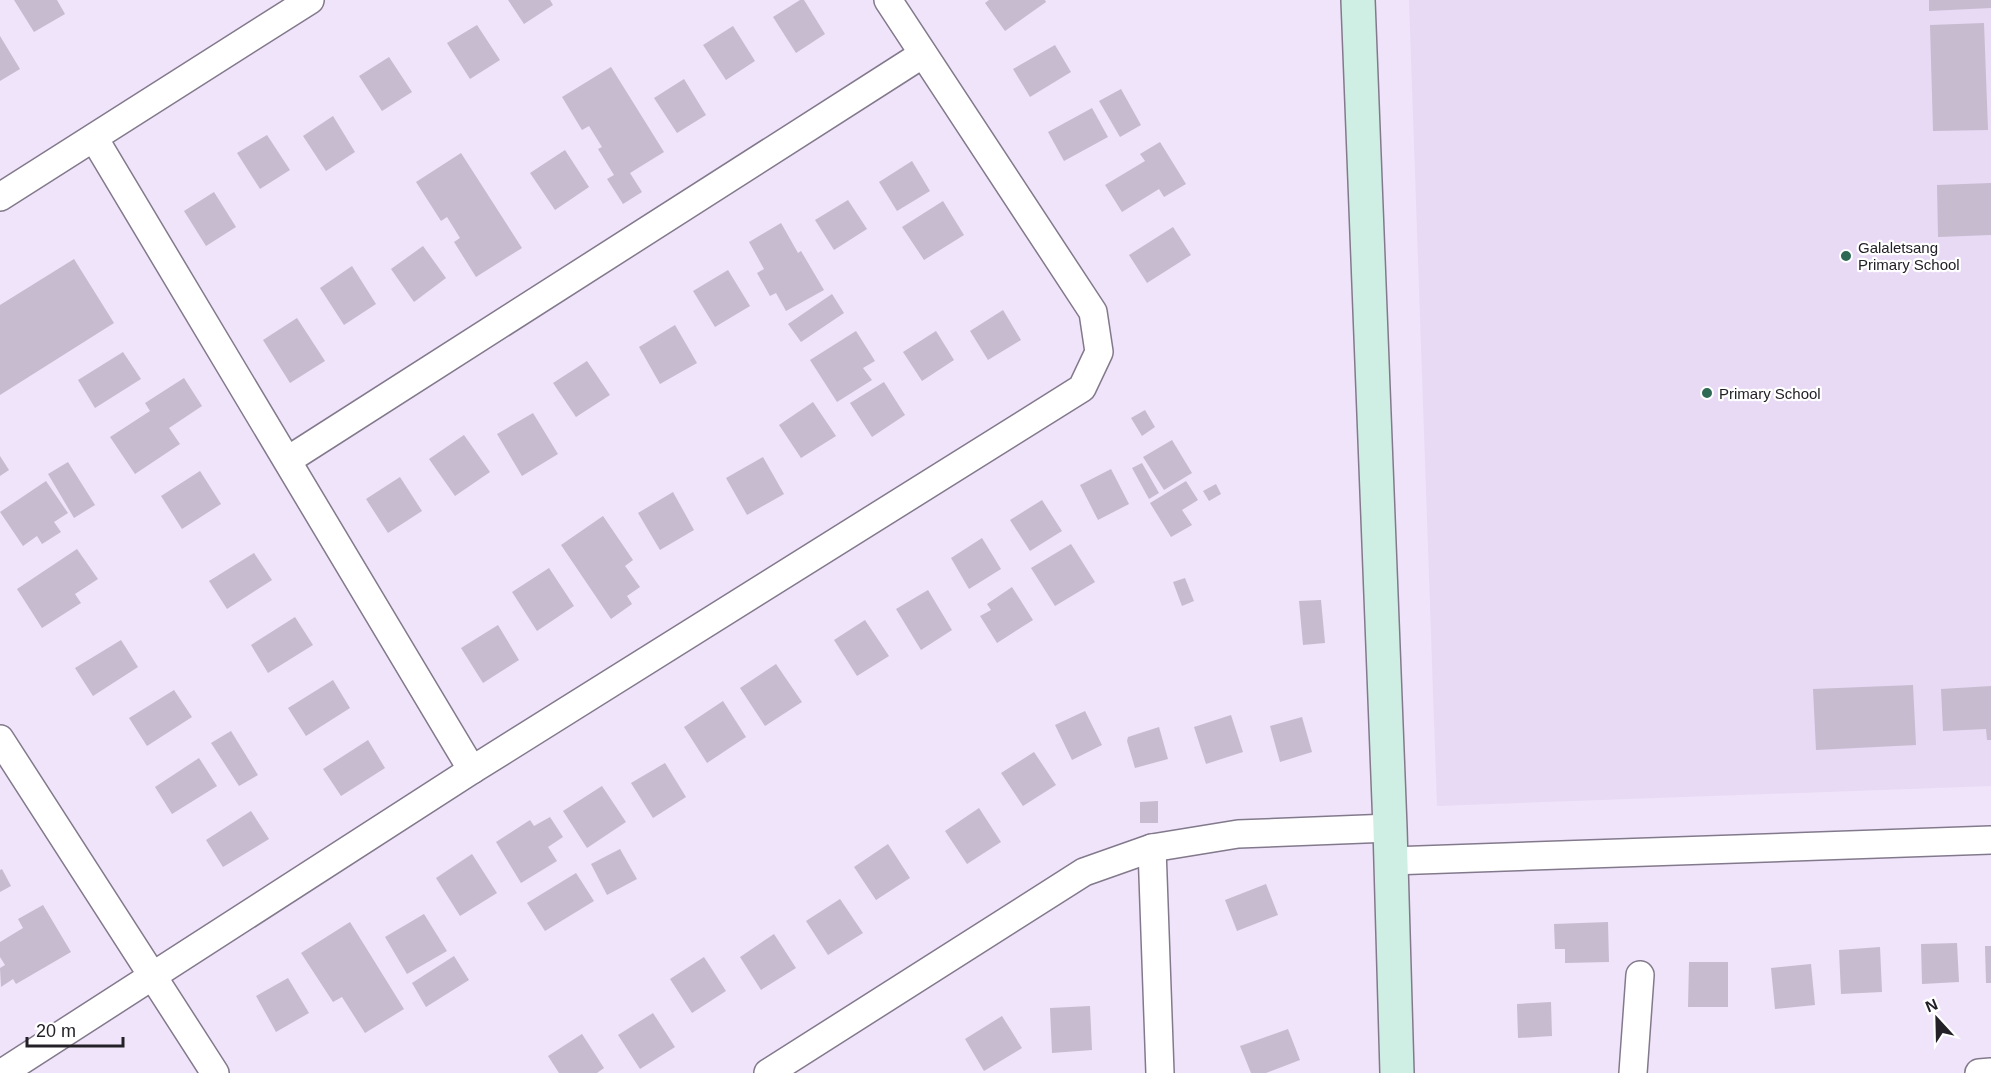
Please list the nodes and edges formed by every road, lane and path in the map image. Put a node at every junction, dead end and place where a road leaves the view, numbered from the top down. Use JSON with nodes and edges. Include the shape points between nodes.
{"nodes":[{"id":1,"x":310,"y":0,"type":"edge"},
{"id":2,"x":888,"y":0,"type":"edge"},
{"id":3,"x":1358,"y":0,"type":"edge"},
{"id":4,"x":923,"y":54,"type":"junction"},
{"id":5,"x":94,"y":138,"type":"junction"},
{"id":6,"x":0,"y":197,"type":"edge"},
{"id":7,"x":288,"y":460,"type":"junction"},
{"id":8,"x":0,"y":739,"type":"edge"},
{"id":9,"x":472,"y":770,"type":"junction"},
{"id":10,"x":1390,"y":828,"type":"junction"},
{"id":11,"x":1991,"y":840,"type":"edge"},
{"id":12,"x":1152,"y":848,"type":"junction"},
{"id":13,"x":1391,"y":861,"type":"junction"},
{"id":14,"x":1640,"y":975,"type":"dead end"},
{"id":15,"x":153,"y":976,"type":"junction"},
{"id":16,"x":1991,"y":1072,"type":"edge"},
{"id":17,"x":2,"y":1073,"type":"edge"},
{"id":18,"x":215,"y":1073,"type":"edge"},
{"id":19,"x":768,"y":1073,"type":"edge"},
{"id":20,"x":1160,"y":1073,"type":"edge"},
{"id":21,"x":1397,"y":1073,"type":"edge"},
{"id":22,"x":1633,"y":1073,"type":"edge"},
{"id":23,"x":1978,"y":1073,"type":"edge"}],
"edges":[{"from":1,"to":5,"type":"street"},
{"from":2,"to":4,"type":"street"},
{"from":3,"to":10,"type":"street"},
{"from":4,"to":7,"type":"street"},
{"from":4,"to":9,"type":"street","via":[[1093,312],[1099,352],[1082,388]]},
{"from":5,"to":6,"type":"street"},
{"from":5,"to":7,"type":"street"},
{"from":7,"to":9,"type":"street"},
{"from":8,"to":15,"type":"street"},
{"from":9,"to":15,"type":"street"},
{"from":10,"to":12,"type":"street","via":[[1239,834]]},
{"from":10,"to":13,"type":"street"},
{"from":11,"to":13,"type":"street"},
{"from":12,"to":19,"type":"street","via":[[1084,872]]},
{"from":12,"to":20,"type":"street"},
{"from":13,"to":21,"type":"street"},
{"from":14,"to":22,"type":"street"},
{"from":15,"to":17,"type":"street"},
{"from":15,"to":18,"type":"street"},
{"from":16,"to":23,"type":"street"}]}
